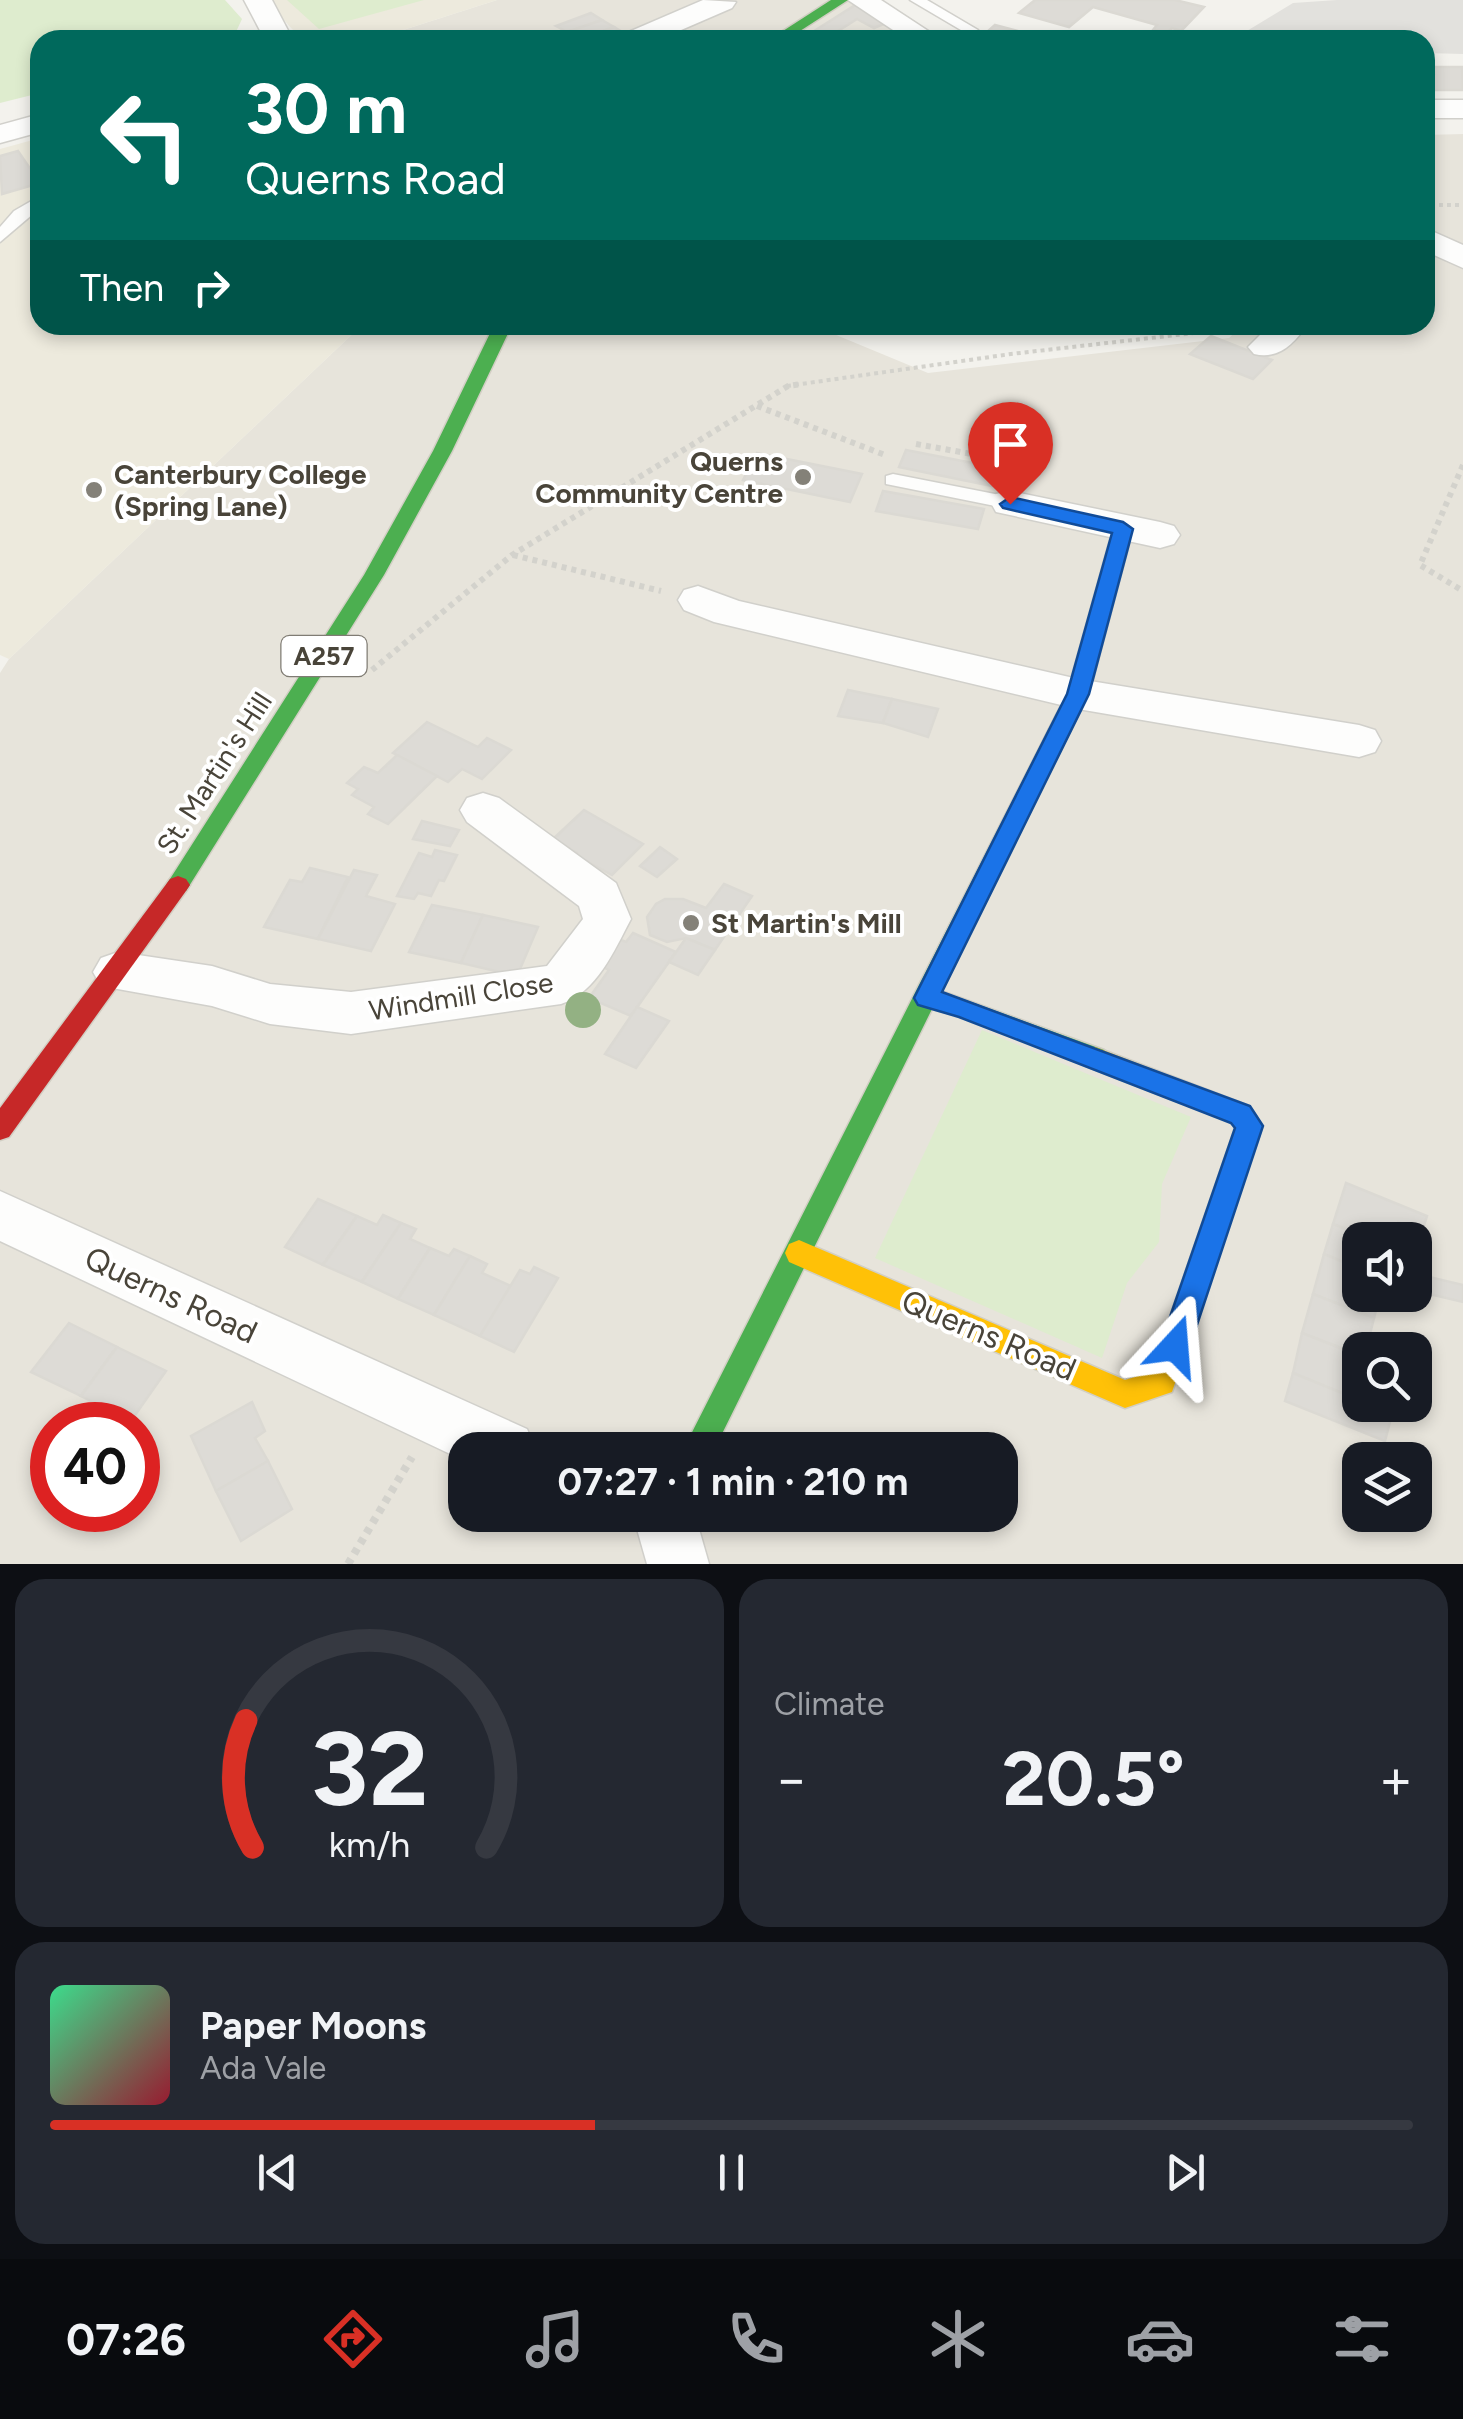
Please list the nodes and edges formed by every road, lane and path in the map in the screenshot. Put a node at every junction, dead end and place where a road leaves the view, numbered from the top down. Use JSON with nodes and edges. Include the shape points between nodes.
{"nodes":[{"id":1,"x":258,"y":0,"type":"edge"},
{"id":2,"x":648,"y":0,"type":"edge"},
{"id":3,"x":840,"y":0,"type":"edge"},
{"id":4,"x":862,"y":0,"type":"edge"},
{"id":5,"x":917,"y":0,"type":"edge"},
{"id":6,"x":722,"y":2,"type":"edge"},
{"id":7,"x":689,"y":16,"type":"junction"},
{"id":8,"x":274,"y":30,"type":"edge"},
{"id":9,"x":657,"y":30,"type":"edge"},
{"id":10,"x":792,"y":30,"type":"edge"},
{"id":11,"x":912,"y":30,"type":"edge"},
{"id":12,"x":971,"y":30,"type":"dead end"},
{"id":13,"x":1435,"y":109,"type":"edge"},
{"id":14,"x":1463,"y":109,"type":"edge"},
{"id":15,"x":30,"y":125,"type":"edge"},
{"id":16,"x":1435,"y":125,"type":"edge"},
{"id":17,"x":1463,"y":125,"type":"edge"},
{"id":18,"x":0,"y":134,"type":"edge"},
{"id":19,"x":1435,"y":205,"type":"edge"},
{"id":20,"x":1463,"y":205,"type":"edge"},
{"id":21,"x":30,"y":207,"type":"edge"},
{"id":22,"x":0,"y":237,"type":"edge"},
{"id":23,"x":1435,"y":243,"type":"edge"},
{"id":24,"x":1463,"y":258,"type":"edge"},
{"id":25,"x":498,"y":335,"type":"edge"},
{"id":26,"x":1177,"y":335,"type":"edge"},
{"id":27,"x":756,"y":405,"type":"junction"},
{"id":28,"x":916,"y":444,"type":"dead end"},
{"id":29,"x":1463,"y":465,"type":"edge"},
{"id":30,"x":893,"y":480,"type":"joint"},
{"id":31,"x":1010,"y":504,"type":"joint"},
{"id":32,"x":1052,"y":511,"type":"junction"},
{"id":33,"x":1142,"y":532,"type":"joint"},
{"id":34,"x":512,"y":555,"type":"junction"},
{"id":35,"x":1463,"y":591,"type":"edge"},
{"id":36,"x":725,"y":607,"type":"joint"},
{"id":37,"x":368,"y":673,"type":"dead end"},
{"id":38,"x":1078,"y":694,"type":"junction"},
{"id":39,"x":1359,"y":741,"type":"dead end"},
{"id":40,"x":482,"y":810,"type":"dead end"},
{"id":41,"x":118,"y":972,"type":"junction"},
{"id":42,"x":927,"y":998,"type":"junction"},
{"id":43,"x":0,"y":1129,"type":"edge"},
{"id":44,"x":0,"y":1215,"type":"edge"},
{"id":45,"x":799,"y":1252,"type":"junction"},
{"id":46,"x":436,"y":1417,"type":"junction"},
{"id":47,"x":468,"y":1432,"type":"edge"},
{"id":48,"x":707,"y":1432,"type":"edge"},
{"id":49,"x":668,"y":1532,"type":"edge"},
{"id":50,"x":348,"y":1564,"type":"edge"},
{"id":51,"x":678,"y":1564,"type":"edge"}],
"edges":[{"from":1,"to":8,"type":"street"},
{"from":2,"to":7,"type":"street"},
{"from":3,"to":10,"type":"street"},
{"from":4,"to":11,"type":"street"},
{"from":5,"to":12,"type":"lane"},
{"from":6,"to":7,"type":"street"},
{"from":7,"to":9,"type":"street"},
{"from":13,"to":14,"type":"street"},
{"from":15,"to":18,"type":"street"},
{"from":16,"to":17,"type":"street"},
{"from":19,"to":20,"type":"path"},
{"from":21,"to":22,"type":"lane"},
{"from":23,"to":24,"type":"street"},
{"from":25,"to":41,"type":"street","name":"St. Martin's Hill","number":"A257","via":[[424,486],[303,690]]},
{"from":26,"to":27,"type":"path","via":[[788,386]]},
{"from":27,"to":30,"type":"path","via":[[893,458]]},
{"from":27,"to":34,"type":"path"},
{"from":28,"to":32,"type":"path","via":[[1005,460],[1046,497]]},
{"from":29,"to":35,"type":"path","via":[[1420,565]]},
{"from":30,"to":31,"type":"lane"},
{"from":31,"to":32,"type":"street"},
{"from":32,"to":33,"type":"street"},
{"from":33,"to":38,"type":"street"},
{"from":34,"to":36,"type":"path"},
{"from":34,"to":37,"type":"path"},
{"from":36,"to":38,"type":"street"},
{"from":38,"to":39,"type":"street"},
{"from":38,"to":42,"type":"street"},
{"from":40,"to":41,"type":"street","name":"Windmill Close","via":[[599,896],[607,919],[562,984],[351,1013],[270,1004],[212,986]]},
{"from":41,"to":43,"type":"street","name":"St. Martin's Hill","number":"A257"},
{"from":42,"to":45,"type":"street"},
{"from":42,"to":45,"type":"street","name":"Querns Road","via":[[1240,1114],[1249,1126],[1162,1382],[1125,1394]]},
{"from":44,"to":46,"type":"street","name":"Querns Road"},
{"from":45,"to":48,"type":"street"},
{"from":46,"to":47,"type":"street","name":"Querns Road"},
{"from":46,"to":50,"type":"path"},
{"from":49,"to":51,"type":"street"}]}
